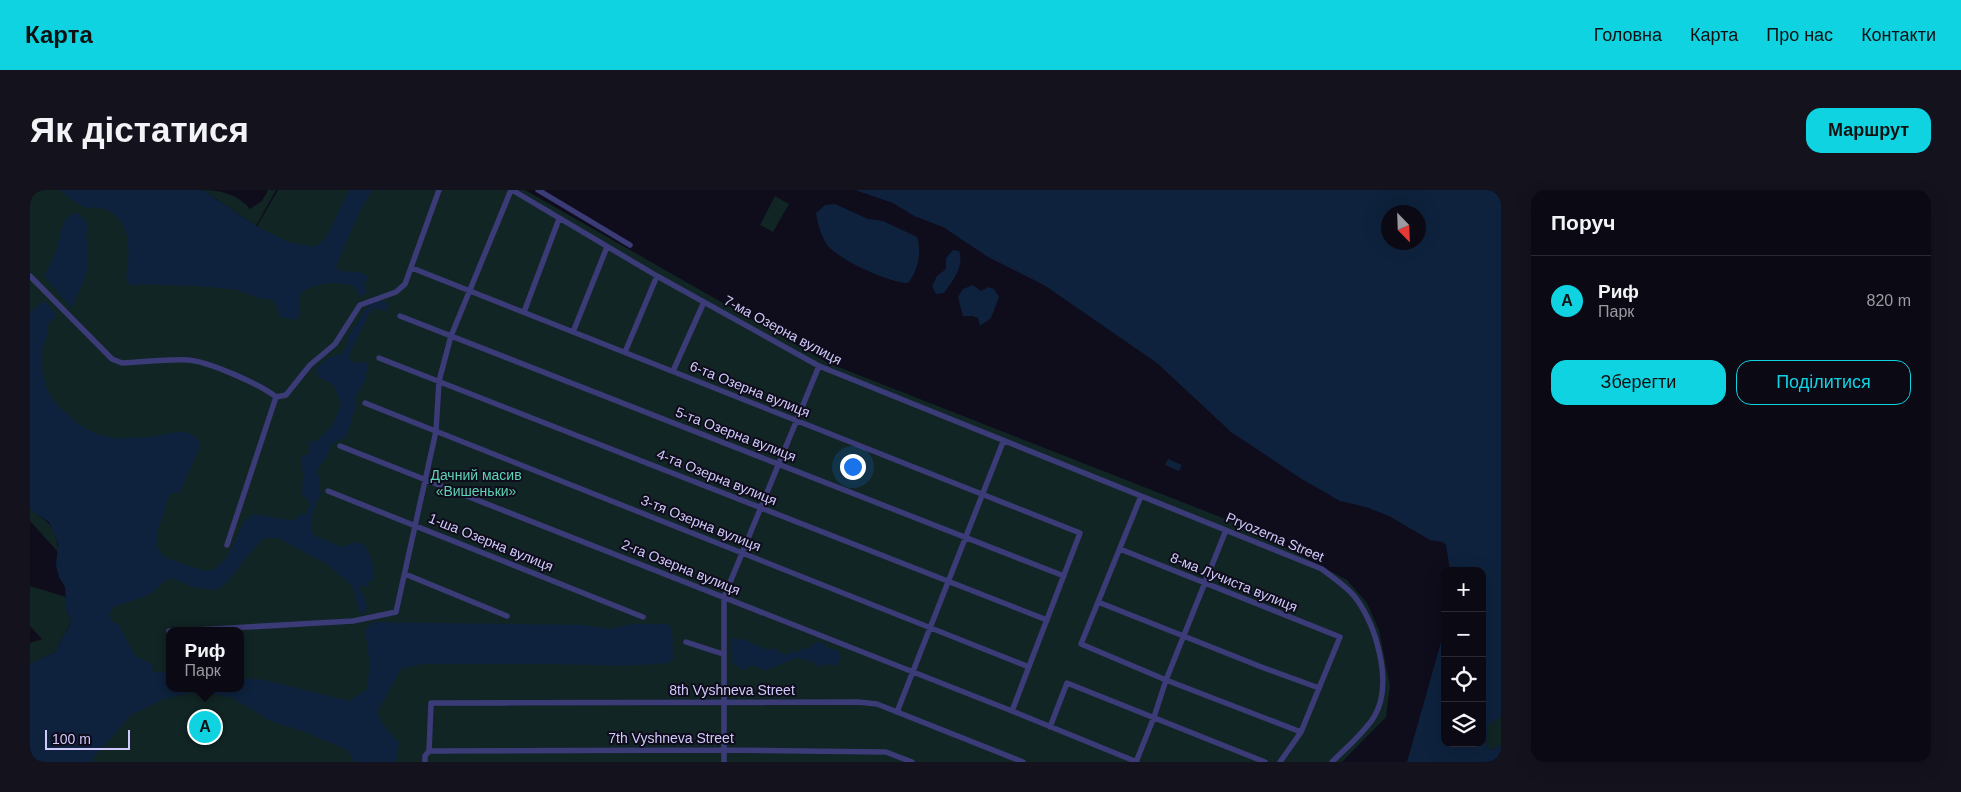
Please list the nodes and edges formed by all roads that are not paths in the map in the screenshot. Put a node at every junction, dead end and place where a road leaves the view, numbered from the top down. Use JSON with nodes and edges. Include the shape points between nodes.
{"nodes":[{"id":1,"x":440,"y":190,"type":"edge"},
{"id":2,"x":511,"y":190,"type":"edge"},
{"id":3,"x":538,"y":190,"type":"edge"},
{"id":4,"x":559,"y":219,"type":"junction"},
{"id":5,"x":630,"y":245,"type":"dead end"},
{"id":6,"x":607,"y":247,"type":"junction"},
{"id":7,"x":412,"y":268,"type":"junction"},
{"id":8,"x":30,"y":276,"type":"edge"},
{"id":9,"x":657,"y":276,"type":"junction"},
{"id":10,"x":470,"y":291,"type":"junction"},
{"id":11,"x":704,"y":302,"type":"junction"},
{"id":12,"x":524,"y":312,"type":"junction"},
{"id":13,"x":400,"y":316,"type":"dead end"},
{"id":14,"x":573,"y":332,"type":"junction"},
{"id":15,"x":451,"y":336,"type":"junction"},
{"id":16,"x":625,"y":352,"type":"junction"},
{"id":17,"x":379,"y":358,"type":"dead end"},
{"id":18,"x":819,"y":366,"type":"junction"},
{"id":19,"x":673,"y":371,"type":"junction"},
{"id":20,"x":440,"y":381,"type":"junction"},
{"id":21,"x":276,"y":397,"type":"junction"},
{"id":22,"x":365,"y":403,"type":"dead end"},
{"id":23,"x":796,"y":420,"type":"junction"},
{"id":24,"x":436,"y":431,"type":"junction"},
{"id":25,"x":1003,"y":442,"type":"junction"},
{"id":26,"x":340,"y":446,"type":"dead end"},
{"id":27,"x":778,"y":464,"type":"junction"},
{"id":28,"x":1086,"y":473,"type":"joint"},
{"id":29,"x":425,"y":480,"type":"junction"},
{"id":30,"x":328,"y":491,"type":"dead end"},
{"id":31,"x":982,"y":494,"type":"junction"},
{"id":32,"x":1141,"y":496,"type":"junction"},
{"id":33,"x":760,"y":508,"type":"junction"},
{"id":34,"x":415,"y":526,"type":"junction"},
{"id":35,"x":1226,"y":530,"type":"junction"},
{"id":36,"x":966,"y":538,"type":"junction"},
{"id":37,"x":227,"y":545,"type":"dead end"},
{"id":38,"x":1120,"y":549,"type":"junction"},
{"id":39,"x":742,"y":553,"type":"junction"},
{"id":40,"x":405,"y":574,"type":"junction"},
{"id":41,"x":1064,"y":576,"type":"junction"},
{"id":42,"x":948,"y":582,"type":"junction"},
{"id":43,"x":1205,"y":584,"type":"junction"},
{"id":44,"x":724,"y":597,"type":"junction"},
{"id":45,"x":1098,"y":602,"type":"junction"},
{"id":46,"x":507,"y":616,"type":"dead end"},
{"id":47,"x":644,"y":617,"type":"dead end"},
{"id":48,"x":1047,"y":620,"type":"junction"},
{"id":49,"x":244,"y":627,"type":"edge"},
{"id":50,"x":930,"y":628,"type":"junction"},
{"id":51,"x":1183,"y":636,"type":"junction"},
{"id":52,"x":686,"y":642,"type":"dead end"},
{"id":53,"x":723,"y":654,"type":"junction"},
{"id":54,"x":1029,"y":667,"type":"junction"},
{"id":55,"x":913,"y":672,"type":"junction"},
{"id":56,"x":1166,"y":680,"type":"junction"},
{"id":57,"x":1319,"y":688,"type":"junction"},
{"id":58,"x":724,"y":702,"type":"junction"},
{"id":59,"x":1012,"y":711,"type":"junction"},
{"id":60,"x":897,"y":712,"type":"junction"},
{"id":61,"x":1154,"y":717,"type":"junction"},
{"id":62,"x":1050,"y":727,"type":"junction"},
{"id":63,"x":1301,"y":732,"type":"junction"},
{"id":64,"x":724,"y":750,"type":"junction"},
{"id":65,"x":429,"y":751,"type":"junction"},
{"id":66,"x":425,"y":762,"type":"edge"},
{"id":67,"x":724,"y":762,"type":"edge"},
{"id":68,"x":912,"y":762,"type":"edge"},
{"id":69,"x":1023,"y":762,"type":"edge"},
{"id":70,"x":1136,"y":762,"type":"edge"},
{"id":71,"x":1265,"y":762,"type":"edge"},
{"id":72,"x":1280,"y":762,"type":"edge"},
{"id":73,"x":1332,"y":762,"type":"edge"}],
"edges":[{"from":1,"to":7,"type":"street"},
{"from":2,"to":4,"type":"street","name":"7-ма Озерна вулиця"},
{"from":2,"to":10,"type":"street"},
{"from":3,"to":5,"type":"street"},
{"from":4,"to":6,"type":"street","name":"7-ма Озерна вулиця"},
{"from":4,"to":12,"type":"street"},
{"from":6,"to":9,"type":"street","name":"7-ма Озерна вулиця"},
{"from":6,"to":14,"type":"street"},
{"from":7,"to":10,"type":"street","name":"6-та Озерна вулиця"},
{"from":7,"to":21,"type":"street","via":[[405,284],[396,292],[360,305],[335,344],[310,364],[286,395]]},
{"from":8,"to":21,"type":"street","via":[[112,359],[122,363],[190,360],[212,366]]},
{"from":9,"to":11,"type":"street","name":"7-ма Озерна вулиця"},
{"from":9,"to":16,"type":"street"},
{"from":10,"to":12,"type":"street","name":"6-та Озерна вулиця"},
{"from":10,"to":15,"type":"street"},
{"from":11,"to":18,"type":"street","name":"7-ма Озерна вулиця"},
{"from":11,"to":19,"type":"street"},
{"from":12,"to":14,"type":"street","name":"6-та Озерна вулиця"},
{"from":13,"to":15,"type":"street","name":"5-та Озерна вулиця"},
{"from":14,"to":16,"type":"street","name":"6-та Озерна вулиця"},
{"from":15,"to":20,"type":"street"},
{"from":15,"to":27,"type":"street","name":"5-та Озерна вулиця"},
{"from":16,"to":19,"type":"street","name":"6-та Озерна вулиця"},
{"from":17,"to":20,"type":"street","name":"4-та Озерна вулиця"},
{"from":18,"to":23,"type":"street"},
{"from":18,"to":25,"type":"street","name":"7-ма Озерна вулиця"},
{"from":19,"to":23,"type":"street","name":"6-та Озерна вулиця"},
{"from":20,"to":24,"type":"street"},
{"from":20,"to":33,"type":"street","name":"4-та Озерна вулиця"},
{"from":21,"to":37,"type":"street"},
{"from":22,"to":24,"type":"street","name":"3-тя Озерна вулиця"},
{"from":23,"to":27,"type":"street"},
{"from":23,"to":31,"type":"street","name":"6-та Озерна вулиця"},
{"from":24,"to":29,"type":"street"},
{"from":24,"to":39,"type":"street","name":"3-тя Озерна вулиця"},
{"from":25,"to":28,"type":"street","name":"7-ма Озерна вулиця"},
{"from":25,"to":31,"type":"street"},
{"from":26,"to":29,"type":"street","name":"2-га Озерна вулиця"},
{"from":27,"to":33,"type":"street"},
{"from":27,"to":36,"type":"street","name":"5-та Озерна вулиця"},
{"from":28,"to":32,"type":"street","name":"Pryozerna Street"},
{"from":29,"to":34,"type":"street"},
{"from":29,"to":44,"type":"street","name":"2-га Озерна вулиця"},
{"from":30,"to":34,"type":"street","name":"1-ша Озерна вулиця"},
{"from":31,"to":36,"type":"street"},
{"from":31,"to":41,"type":"street","name":"6-та Озерна вулиця","via":[[1080,533]]},
{"from":32,"to":35,"type":"street","name":"Pryozerna Street"},
{"from":32,"to":38,"type":"street"},
{"from":33,"to":39,"type":"street"},
{"from":33,"to":42,"type":"street","name":"4-та Озерна вулиця"},
{"from":34,"to":40,"type":"street"},
{"from":34,"to":47,"type":"street","name":"1-ша Озерна вулиця"},
{"from":35,"to":43,"type":"street"},
{"from":35,"to":73,"type":"street","name":"Pryozerna Street","via":[[1322,569],[1354,596],[1366,614],[1380,660],[1381,700],[1374,716]]},
{"from":36,"to":41,"type":"street","name":"5-та Озерна вулиця"},
{"from":36,"to":42,"type":"street"},
{"from":38,"to":43,"type":"street","name":"8-ма Лучиста вулиця"},
{"from":38,"to":45,"type":"street"},
{"from":39,"to":44,"type":"street"},
{"from":39,"to":50,"type":"street","name":"3-тя Озерна вулиця"},
{"from":40,"to":46,"type":"street"},
{"from":40,"to":49,"type":"street","via":[[396,612],[352,621]]},
{"from":41,"to":48,"type":"street"},
{"from":42,"to":48,"type":"street","name":"4-та Озерна вулиця"},
{"from":42,"to":50,"type":"street"},
{"from":43,"to":51,"type":"street"},
{"from":43,"to":57,"type":"street","name":"8-ма Лучиста вулиця","via":[[1340,637]]},
{"from":44,"to":53,"type":"street"},
{"from":44,"to":55,"type":"street","name":"2-га Озерна вулиця"},
{"from":45,"to":51,"type":"street"},
{"from":45,"to":56,"type":"street","via":[[1081,644]]},
{"from":48,"to":54,"type":"street"},
{"from":50,"to":54,"type":"street","name":"3-тя Озерна вулиця"},
{"from":50,"to":55,"type":"street"},
{"from":51,"to":56,"type":"street"},
{"from":51,"to":57,"type":"street"},
{"from":52,"to":53,"type":"street"},
{"from":53,"to":58,"type":"street"},
{"from":54,"to":59,"type":"street"},
{"from":55,"to":59,"type":"street","name":"2-га Озерна вулиця"},
{"from":55,"to":60,"type":"street"},
{"from":56,"to":61,"type":"street"},
{"from":56,"to":63,"type":"street"},
{"from":57,"to":63,"type":"street"},
{"from":58,"to":60,"type":"street","name":"8th Vyshneva Street","via":[[858,702],[877,704]]},
{"from":58,"to":64,"type":"street"},
{"from":58,"to":65,"type":"street","name":"8th Vyshneva Street","via":[[431,703]]},
{"from":59,"to":62,"type":"street","name":"2-га Озерна вулиця"},
{"from":60,"to":69,"type":"street","name":"8th Vyshneva Street"},
{"from":61,"to":62,"type":"street","via":[[1067,683]]},
{"from":61,"to":70,"type":"street"},
{"from":61,"to":71,"type":"street"},
{"from":62,"to":70,"type":"street","name":"2-га Озерна вулиця"},
{"from":63,"to":72,"type":"street"},
{"from":64,"to":65,"type":"street","name":"7th Vyshneva Street"},
{"from":64,"to":67,"type":"street"},
{"from":64,"to":68,"type":"street","name":"7th Vyshneva Street","via":[[886,752]]},
{"from":65,"to":66,"type":"street"}]}
